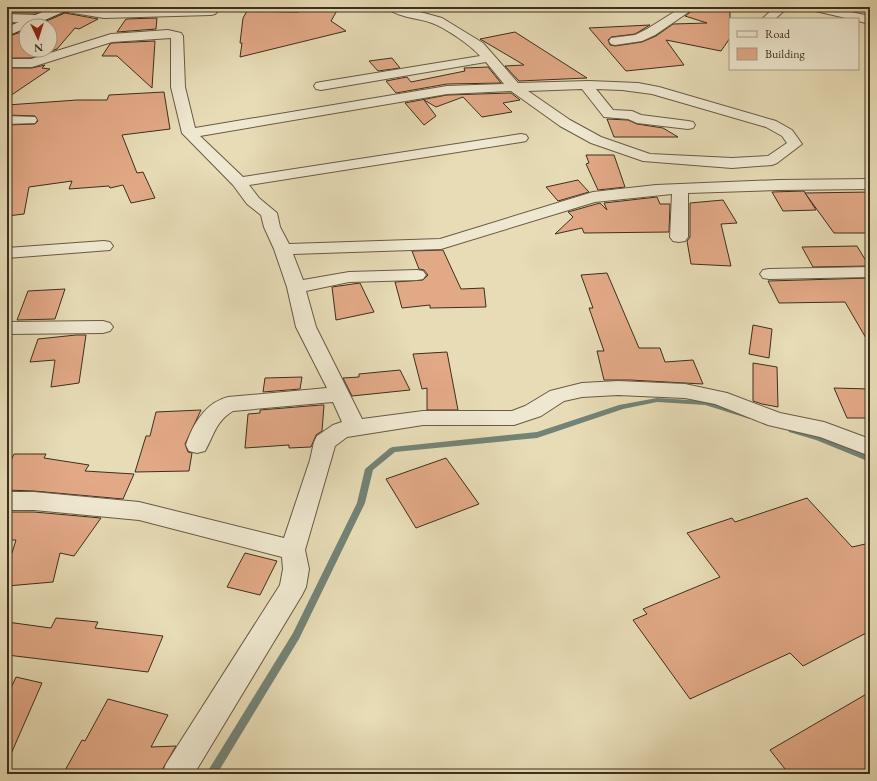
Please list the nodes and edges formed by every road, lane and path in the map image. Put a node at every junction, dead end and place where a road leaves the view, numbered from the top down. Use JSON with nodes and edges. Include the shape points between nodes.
{"nodes":[{"id":1,"x":392,"y":7,"type":"edge"},
{"id":2,"x":690,"y":7,"type":"edge"},
{"id":3,"x":782,"y":7,"type":"edge"},
{"id":4,"x":62,"y":8,"type":"edge"},
{"id":5,"x":817,"y":8,"type":"edge"},
{"id":6,"x":210,"y":12,"type":"dead end"},
{"id":7,"x":7,"y":18,"type":"edge"},
{"id":8,"x":18,"y":18,"type":"edge"},
{"id":9,"x":38,"y":18,"type":"edge"},
{"id":10,"x":769,"y":18,"type":"edge"},
{"id":11,"x":870,"y":20,"type":"edge"},
{"id":12,"x":18,"y":27,"type":"edge"},
{"id":13,"x":7,"y":32,"type":"edge"},
{"id":14,"x":615,"y":41,"type":"dead end"},
{"id":15,"x":489,"y":58,"type":"junction"},
{"id":16,"x":7,"y":63,"type":"edge"},
{"id":17,"x":321,"y":86,"type":"dead end"},
{"id":18,"x":587,"y":86,"type":"junction"},
{"id":19,"x":515,"y":88,"type":"junction"},
{"id":20,"x":7,"y":120,"type":"edge"},
{"id":21,"x":30,"y":120,"type":"dead end"},
{"id":22,"x":688,"y":125,"type":"dead end"},
{"id":23,"x":190,"y":133,"type":"junction"},
{"id":24,"x":521,"y":138,"type":"dead end"},
{"id":25,"x":239,"y":182,"type":"junction"},
{"id":26,"x":870,"y":184,"type":"edge"},
{"id":27,"x":680,"y":190,"type":"junction"},
{"id":28,"x":678,"y":237,"type":"dead end"},
{"id":29,"x":104,"y":246,"type":"dead end"},
{"id":30,"x":283,"y":249,"type":"junction"},
{"id":31,"x":7,"y":253,"type":"edge"},
{"id":32,"x":870,"y":272,"type":"edge"},
{"id":33,"x":769,"y":274,"type":"dead end"},
{"id":34,"x":417,"y":275,"type":"dead end"},
{"id":35,"x":296,"y":287,"type":"junction"},
{"id":36,"x":103,"y":327,"type":"dead end"},
{"id":37,"x":7,"y":328,"type":"edge"},
{"id":38,"x":340,"y":394,"type":"junction"},
{"id":39,"x":355,"y":428,"type":"junction"},
{"id":40,"x":197,"y":444,"type":"dead end"},
{"id":41,"x":870,"y":448,"type":"edge"},
{"id":42,"x":7,"y":501,"type":"edge"},
{"id":43,"x":293,"y":550,"type":"junction"},
{"id":44,"x":177,"y":774,"type":"edge"}],
"edges":[{"from":1,"to":15,"type":"street","via":[[438,21],[479,46]]},
{"from":2,"to":14,"type":"street","via":[[652,32],[638,38]]},
{"from":3,"to":10,"type":"street"},
{"from":4,"to":6,"type":"street","via":[[104,14]]},
{"from":4,"to":9,"type":"main road"},
{"from":5,"to":11,"type":"street"},
{"from":7,"to":8,"type":"street"},
{"from":12,"to":13,"type":"main road"},
{"from":15,"to":17,"type":"street"},
{"from":15,"to":19,"type":"street"},
{"from":16,"to":23,"type":"street","via":[[32,63],[111,38],[168,34],[177,36],[178,87]]},
{"from":18,"to":19,"type":"street"},
{"from":18,"to":19,"type":"street","via":[[624,86],[654,90],[771,124],[787,133],[795,144],[772,160],[732,163],[648,158],[596,140],[565,123]]},
{"from":18,"to":22,"type":"street","via":[[609,114],[632,115],[637,119]]},
{"from":19,"to":23,"type":"street","via":[[447,90]]},
{"from":20,"to":21,"type":"street"},
{"from":23,"to":25,"type":"street"},
{"from":24,"to":25,"type":"street"},
{"from":25,"to":30,"type":"street","via":[[253,201],[269,213],[272,227]]},
{"from":26,"to":27,"type":"street"},
{"from":27,"to":28,"type":"street"},
{"from":27,"to":30,"type":"street","via":[[593,197],[442,244]]},
{"from":29,"to":31,"type":"street"},
{"from":30,"to":35,"type":"street"},
{"from":32,"to":33,"type":"street"},
{"from":34,"to":35,"type":"street","via":[[349,277]]},
{"from":35,"to":38,"type":"street","via":[[306,328]]},
{"from":36,"to":37,"type":"street"},
{"from":38,"to":39,"type":"street"},
{"from":38,"to":40,"type":"street","via":[[228,404],[220,408],[201,430]]},
{"from":39,"to":41,"type":"street","via":[[423,418],[514,418],[533,411],[557,396],[582,390],[650,388],[720,398],[776,420],[824,430]]},
{"from":39,"to":43,"type":"street","via":[[341,430],[325,442]]},
{"from":42,"to":43,"type":"street","via":[[139,510]]},
{"from":43,"to":44,"type":"street","via":[[296,569],[293,587]]}]}
